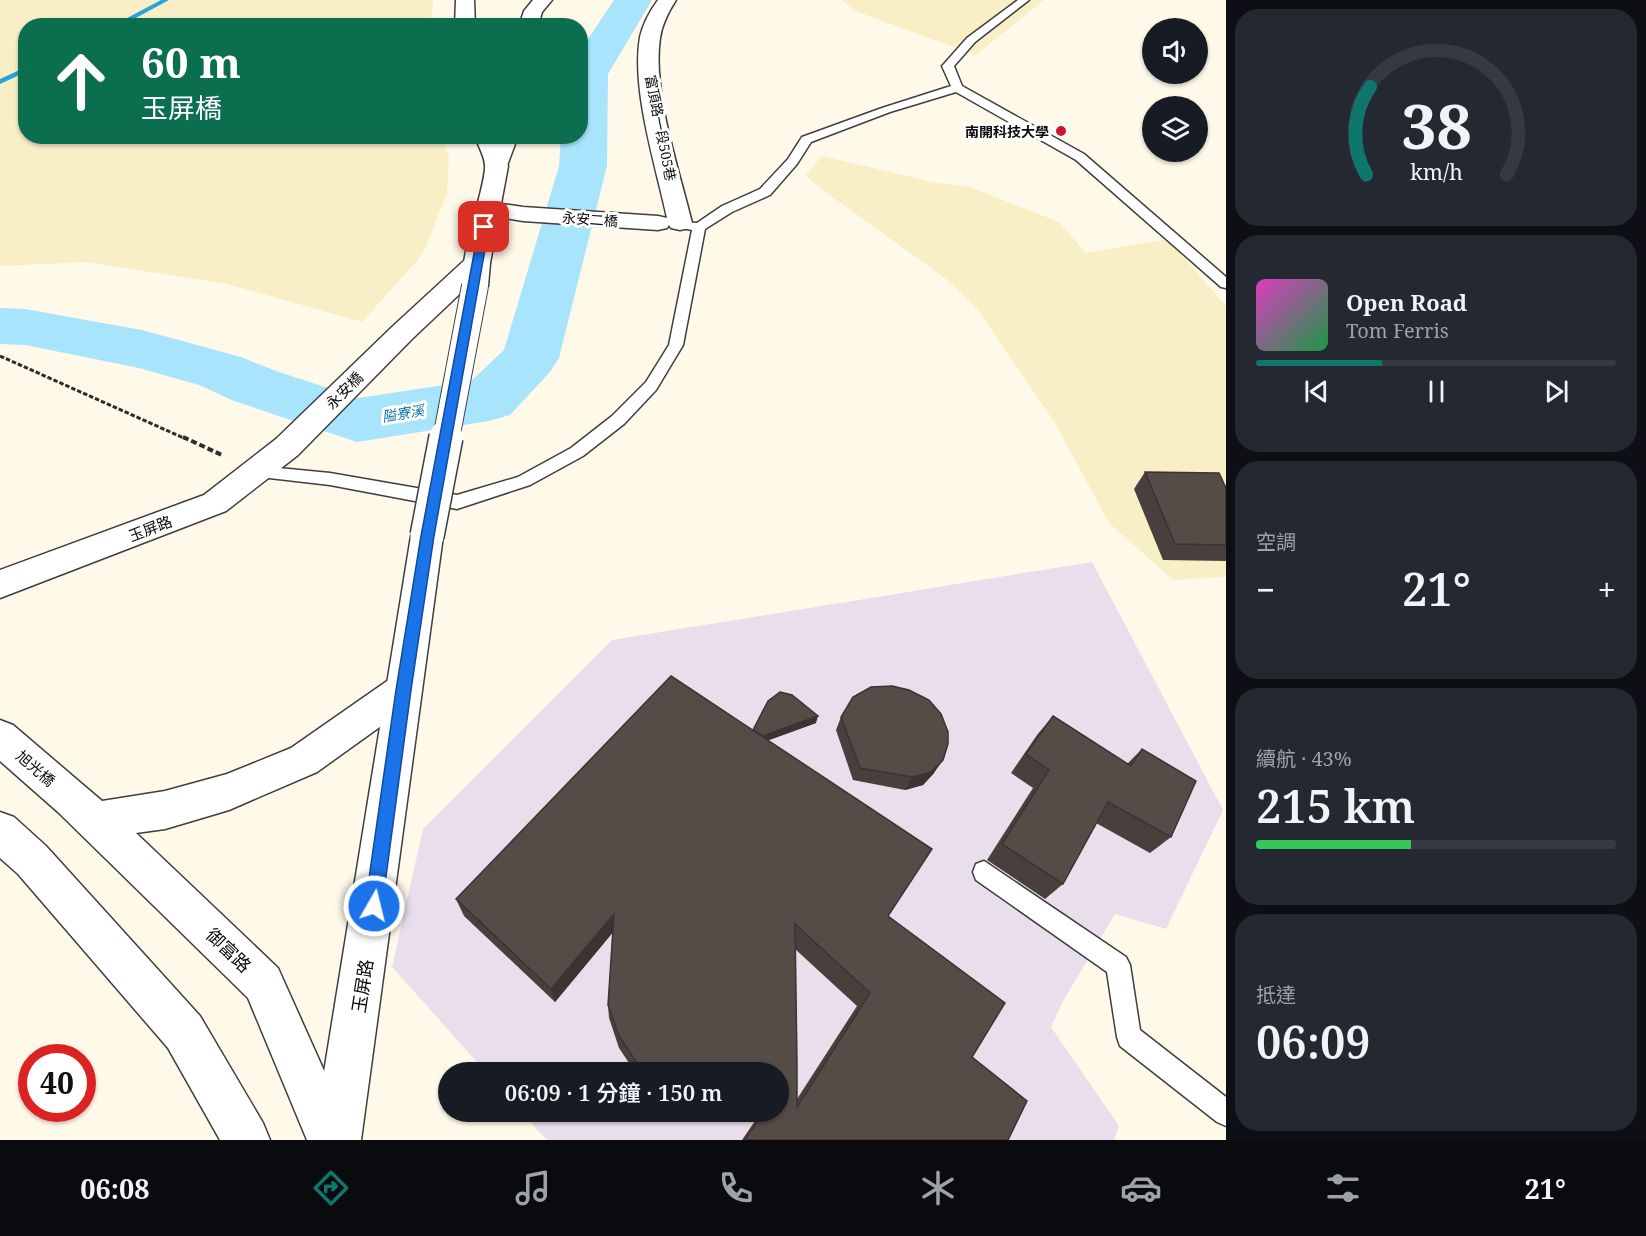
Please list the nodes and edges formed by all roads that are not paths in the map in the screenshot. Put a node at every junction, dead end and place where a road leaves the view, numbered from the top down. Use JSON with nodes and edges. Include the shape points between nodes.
{"nodes":[{"id":1,"x":465,"y":0,"type":"edge"},
{"id":2,"x":543,"y":0,"type":"edge"},
{"id":3,"x":667,"y":0,"type":"edge"},
{"id":4,"x":1024,"y":0,"type":"edge"},
{"id":5,"x":465,"y":18,"type":"edge"},
{"id":6,"x":531,"y":18,"type":"edge"},
{"id":7,"x":957,"y":87,"type":"junction"},
{"id":8,"x":489,"y":144,"type":"edge"},
{"id":9,"x":504,"y":144,"type":"edge"},
{"id":10,"x":497,"y":166,"type":"junction"},
{"id":11,"x":488,"y":209,"type":"junction"},
{"id":12,"x":679,"y":224,"type":"junction"},
{"id":13,"x":476,"y":275,"type":"junction"},
{"id":14,"x":1226,"y":284,"type":"edge"},
{"id":15,"x":287,"y":447,"type":"joint"},
{"id":16,"x":258,"y":472,"type":"junction"},
{"id":17,"x":0,"y":584,"type":"edge"},
{"id":18,"x":403,"y":690,"type":"junction"},
{"id":19,"x":0,"y":737,"type":"edge"},
{"id":20,"x":84,"y":810,"type":"junction"},
{"id":21,"x":0,"y":831,"type":"edge"},
{"id":22,"x":984,"y":872,"type":"dead end"},
{"id":23,"x":1226,"y":1113,"type":"edge"},
{"id":24,"x":246,"y":1140,"type":"edge"},
{"id":25,"x":331,"y":1140,"type":"edge"},
{"id":26,"x":337,"y":1140,"type":"edge"}],
"edges":[{"from":1,"to":5,"type":"street"},
{"from":2,"to":6,"type":"street"},
{"from":3,"to":12,"type":"street","name":"富頂路一段505巷","via":[[657,14],[650,39],[650,68]]},
{"from":4,"to":7,"type":"lane","via":[[971,39],[948,66]]},
{"from":7,"to":12,"type":"lane","via":[[806,140],[765,192]]},
{"from":7,"to":14,"type":"lane","via":[[1080,157]]},
{"from":8,"to":10,"type":"street"},
{"from":9,"to":10,"type":"street"},
{"from":10,"to":11,"type":"street"},
{"from":11,"to":12,"type":"street","name":"永安二橋"},
{"from":11,"to":13,"type":"street"},
{"from":12,"to":16,"type":"lane","via":[[676,345],[651,386],[618,420],[577,452],[524,481],[457,502],[330,479]]},
{"from":13,"to":15,"type":"street","name":"永安橋","via":[[402,333]]},
{"from":13,"to":18,"type":"street","name":"玉屏路","bridge":true,"via":[[427,536]]},
{"from":15,"to":16,"type":"street","name":"玉屏路"},
{"from":16,"to":17,"type":"street","name":"玉屏路","via":[[215,503]]},
{"from":18,"to":20,"type":"street","via":[[304,760],[229,792],[165,810]]},
{"from":18,"to":26,"type":"street","name":"玉屏路"},
{"from":19,"to":20,"type":"street","name":"旭光橋"},
{"from":20,"to":25,"type":"street","name":"御富路","via":[[263,983]]},
{"from":21,"to":24,"type":"street","via":[[32,860],[184,1032]]},
{"from":22,"to":23,"type":"lane","via":[[1118,965],[1129,1037]]}]}
